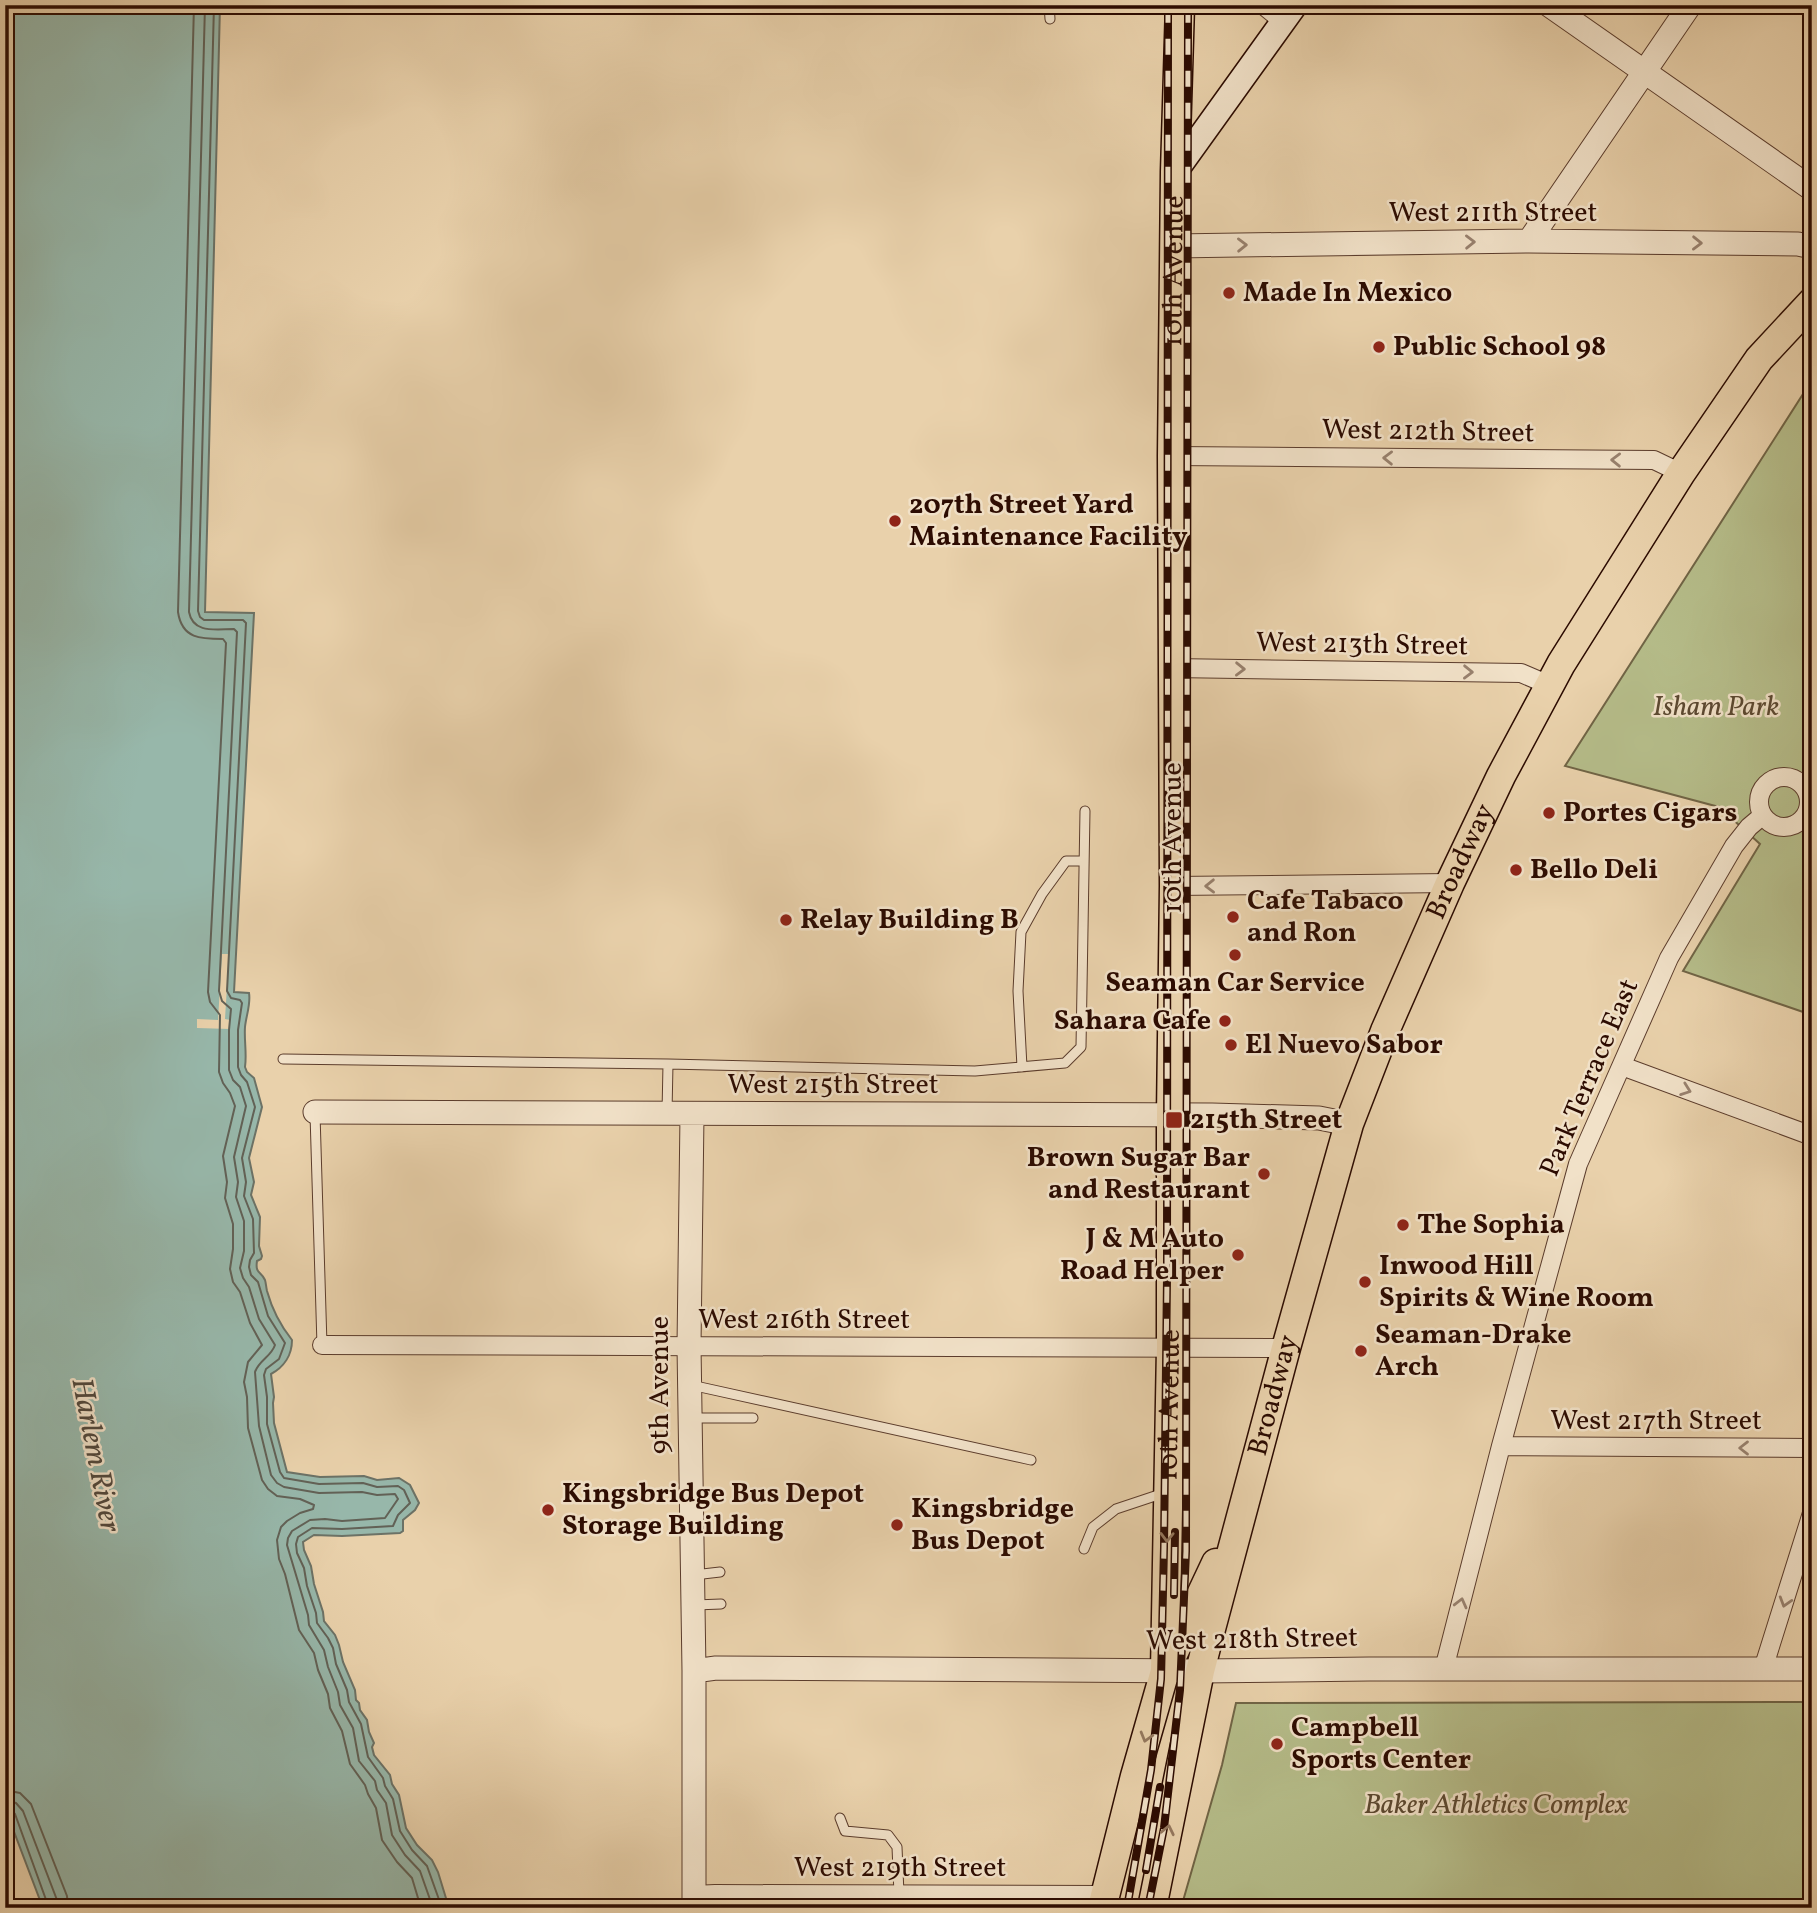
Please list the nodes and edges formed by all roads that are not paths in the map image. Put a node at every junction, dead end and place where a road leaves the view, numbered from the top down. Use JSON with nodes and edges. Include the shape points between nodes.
{"nodes":[{"id":1,"x":1049,"y":5,"type":"edge"},
{"id":2,"x":1180,"y":5,"type":"edge"},
{"id":3,"x":1256,"y":5,"type":"edge"},
{"id":4,"x":1295,"y":5,"type":"edge"},
{"id":5,"x":1549,"y":5,"type":"edge"},
{"id":6,"x":1690,"y":5,"type":"edge"},
{"id":7,"x":1050,"y":19,"type":"dead end"},
{"id":8,"x":1281,"y":26,"type":"junction"},
{"id":9,"x":1644,"y":71,"type":"junction"},
{"id":10,"x":1175,"y":172,"type":"junction"},
{"id":11,"x":1812,"y":189,"type":"edge"},
{"id":12,"x":1529,"y":241,"type":"junction"},
{"id":13,"x":1174,"y":246,"type":"junction"},
{"id":14,"x":1812,"y":247,"type":"edge"},
{"id":15,"x":1812,"y":302,"type":"edge"},
{"id":16,"x":1172,"y":456,"type":"junction"},
{"id":17,"x":1681,"y":473,"type":"junction"},
{"id":18,"x":1172,"y":668,"type":"junction"},
{"id":19,"x":1549,"y":685,"type":"junction"},
{"id":20,"x":1085,"y":811,"type":"dead end"},
{"id":21,"x":1762,"y":816,"type":"dead end"},
{"id":22,"x":1084,"y":861,"type":"junction"},
{"id":23,"x":1450,"y":883,"type":"junction"},
{"id":24,"x":1174,"y":886,"type":"junction"},
{"id":25,"x":284,"y":1059,"type":"dead end"},
{"id":26,"x":668,"y":1065,"type":"junction"},
{"id":27,"x":1622,"y":1066,"type":"junction"},
{"id":28,"x":1022,"y":1067,"type":"junction"},
{"id":29,"x":315,"y":1112,"type":"joint"},
{"id":30,"x":667,"y":1114,"type":"junction"},
{"id":31,"x":692,"y":1115,"type":"junction"},
{"id":32,"x":1171,"y":1115,"type":"junction"},
{"id":33,"x":1349,"y":1124,"type":"junction"},
{"id":34,"x":1812,"y":1136,"type":"edge"},
{"id":35,"x":321,"y":1345,"type":"joint"},
{"id":36,"x":689,"y":1346,"type":"junction"},
{"id":37,"x":1171,"y":1347,"type":"junction"},
{"id":38,"x":1286,"y":1348,"type":"junction"},
{"id":39,"x":690,"y":1385,"type":"junction"},
{"id":40,"x":690,"y":1418,"type":"junction"},
{"id":41,"x":753,"y":1418,"type":"dead end"},
{"id":42,"x":1501,"y":1446,"type":"junction"},
{"id":43,"x":1812,"y":1448,"type":"edge"},
{"id":44,"x":1031,"y":1460,"type":"dead end"},
{"id":45,"x":1249,"y":1490,"type":"junction"},
{"id":46,"x":1168,"y":1492,"type":"junction"},
{"id":47,"x":1812,"y":1513,"type":"edge"},
{"id":48,"x":1084,"y":1549,"type":"dead end"},
{"id":49,"x":720,"y":1572,"type":"dead end"},
{"id":50,"x":692,"y":1575,"type":"junction"},
{"id":51,"x":720,"y":1604,"type":"dead end"},
{"id":52,"x":693,"y":1605,"type":"junction"},
{"id":53,"x":1444,"y":1669,"type":"junction"},
{"id":54,"x":1763,"y":1669,"type":"junction"},
{"id":55,"x":1812,"y":1669,"type":"edge"},
{"id":56,"x":694,"y":1671,"type":"junction"},
{"id":57,"x":1165,"y":1671,"type":"junction"},
{"id":58,"x":1200,"y":1671,"type":"junction"},
{"id":59,"x":841,"y":1818,"type":"dead end"},
{"id":60,"x":899,"y":1894,"type":"junction"},
{"id":61,"x":694,"y":1901,"type":"edge"},
{"id":62,"x":1104,"y":1901,"type":"edge"},
{"id":63,"x":1152,"y":1908,"type":"edge"}],
"edges":[{"from":1,"to":7,"type":"lane"},
{"from":2,"to":10,"type":"main road","name":"10th Avenue"},
{"from":3,"to":8,"type":"lane"},
{"from":4,"to":8,"type":"main road"},
{"from":5,"to":9,"type":"street"},
{"from":6,"to":9,"type":"street"},
{"from":8,"to":10,"type":"main road"},
{"from":9,"to":11,"type":"street"},
{"from":9,"to":12,"type":"street"},
{"from":10,"to":13,"type":"main road","name":"10th Avenue"},
{"from":13,"to":12,"type":"street","name":"West 211th Street","one_way":true},
{"from":12,"to":14,"type":"street","name":"West 211th Street","one_way":true},
{"from":13,"to":16,"type":"main road","name":"10th Avenue"},
{"from":15,"to":17,"type":"main road","name":"Broadway","via":[[1759,359]]},
{"from":17,"to":16,"type":"street","name":"West 212th Street","one_way":true,"via":[[1654,460]]},
{"from":16,"to":18,"type":"main road","name":"10th Avenue"},
{"from":17,"to":19,"type":"main road","name":"Broadway"},
{"from":18,"to":19,"type":"street","name":"West 213th Street","one_way":true,"via":[[1521,673]]},
{"from":18,"to":24,"type":"main road","name":"10th Avenue"},
{"from":19,"to":23,"type":"main road","name":"Broadway"},
{"from":20,"to":22,"type":"lane"},
{"from":21,"to":27,"type":"street","name":"Park Terrace East","via":[[1734,846],[1669,958]]},
{"from":22,"to":28,"type":"lane","via":[[1066,861],[1021,932]]},
{"from":22,"to":28,"type":"lane","via":[[1081,1047],[1065,1063]]},
{"from":23,"to":24,"type":"street","one_way":true},
{"from":23,"to":33,"type":"main road","name":"Broadway","via":[[1388,1021]]},
{"from":24,"to":32,"type":"main road","name":"10th Avenue"},
{"from":25,"to":26,"type":"lane"},
{"from":26,"to":28,"type":"lane","via":[[975,1071]]},
{"from":26,"to":30,"type":"lane"},
{"from":27,"to":34,"type":"street","one_way":true},
{"from":27,"to":42,"type":"street","name":"Park Terrace East","via":[[1578,1164]]},
{"from":29,"to":30,"type":"street","name":"West 215th Street"},
{"from":29,"to":35,"type":"lane"},
{"from":30,"to":31,"type":"street","name":"West 215th Street"},
{"from":31,"to":32,"type":"street","name":"West 215th Street"},
{"from":31,"to":36,"type":"street","name":"9th Avenue"},
{"from":32,"to":33,"type":"street","name":"West 215th Street","via":[[1319,1118]]},
{"from":32,"to":37,"type":"main road","name":"10th Avenue"},
{"from":33,"to":38,"type":"main road","name":"Broadway"},
{"from":35,"to":36,"type":"street","name":"West 216th Street"},
{"from":36,"to":37,"type":"street","name":"West 216th Street"},
{"from":36,"to":39,"type":"street","name":"9th Avenue"},
{"from":37,"to":38,"type":"street","name":"West 216th Street"},
{"from":37,"to":46,"type":"main road","name":"10th Avenue"},
{"from":38,"to":45,"type":"main road","name":"Broadway"},
{"from":39,"to":40,"type":"street","name":"9th Avenue"},
{"from":39,"to":44,"type":"lane"},
{"from":40,"to":41,"type":"lane"},
{"from":40,"to":50,"type":"street","name":"9th Avenue"},
{"from":43,"to":42,"type":"street","name":"West 217th Street","one_way":true},
{"from":53,"to":42,"type":"street","name":"Park Terrace East","one_way":true},
{"from":45,"to":57,"type":"main road","name":"Broadway"},
{"from":45,"to":58,"type":"main road","name":"Broadway"},
{"from":46,"to":48,"type":"lane","via":[[1116,1509],[1093,1527]]},
{"from":46,"to":57,"type":"main road","name":"10th Avenue","one_way":true},
{"from":47,"to":54,"type":"street","one_way":true},
{"from":49,"to":50,"type":"lane"},
{"from":50,"to":52,"type":"street","name":"9th Avenue"},
{"from":51,"to":52,"type":"lane"},
{"from":52,"to":56,"type":"street","name":"9th Avenue"},
{"from":53,"to":54,"type":"street","name":"West 218th Street"},
{"from":53,"to":58,"type":"street","name":"West 218th Street"},
{"from":54,"to":55,"type":"street","name":"West 218th Street"},
{"from":56,"to":57,"type":"street","name":"West 218th Street"},
{"from":56,"to":61,"type":"street","name":"9th Avenue"},
{"from":57,"to":58,"type":"street","name":"West 218th Street"},
{"from":57,"to":62,"type":"main road","name":"Broadway","one_way":true},
{"from":63,"to":58,"type":"main road","name":"Broadway","one_way":true},
{"from":59,"to":60,"type":"lane","via":[[845,1831],[888,1835],[897,1847]]},
{"from":60,"to":61,"type":"street","name":"West 219th Street","via":[[715,1894]]},
{"from":60,"to":62,"type":"street","name":"West 219th Street"}]}
